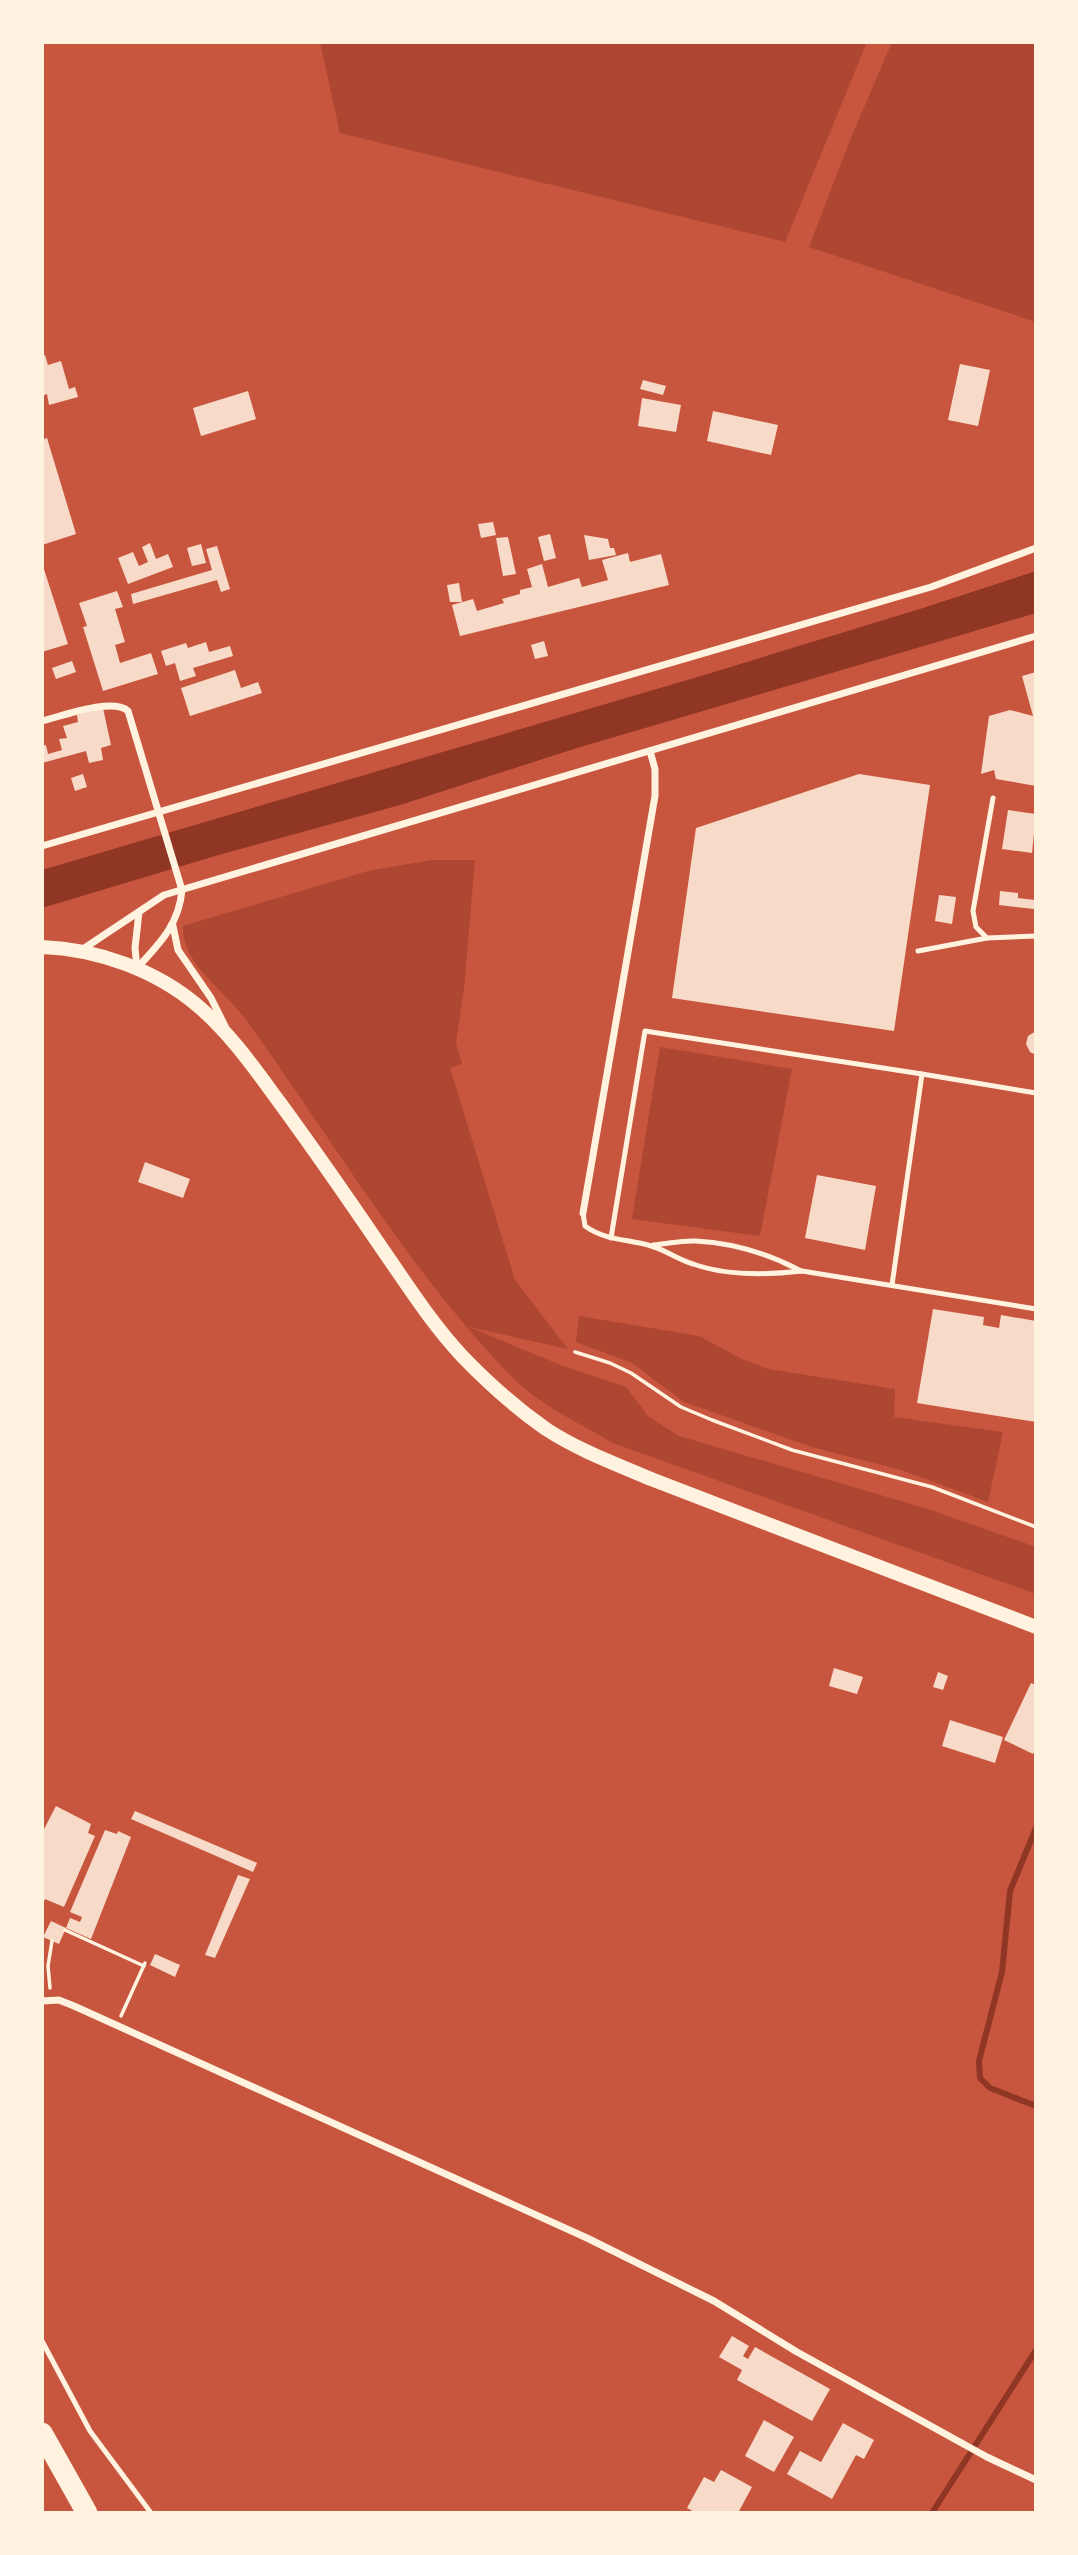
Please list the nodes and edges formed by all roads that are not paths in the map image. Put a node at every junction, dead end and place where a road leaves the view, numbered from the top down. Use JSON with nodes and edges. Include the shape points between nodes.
{"nodes":[{"id":1,"x":1036,"y":548,"type":"edge"},
{"id":2,"x":1036,"y":636,"type":"edge"},
{"id":3,"x":42,"y":721,"type":"edge"},
{"id":4,"x":650,"y":751,"type":"junction"},
{"id":5,"x":993,"y":799,"type":"dead end"},
{"id":6,"x":157,"y":812,"type":"junction"},
{"id":7,"x":42,"y":846,"type":"edge"},
{"id":8,"x":182,"y":890,"type":"junction"},
{"id":9,"x":139,"y":912,"type":"junction"},
{"id":10,"x":173,"y":925,"type":"junction"},
{"id":11,"x":1036,"y":936,"type":"edge"},
{"id":12,"x":988,"y":938,"type":"junction"},
{"id":13,"x":42,"y":947,"type":"edge"},
{"id":14,"x":918,"y":951,"type":"dead end"},
{"id":15,"x":79,"y":952,"type":"junction"},
{"id":16,"x":136,"y":969,"type":"junction"},
{"id":17,"x":234,"y":1044,"type":"junction"},
{"id":18,"x":922,"y":1074,"type":"junction"},
{"id":19,"x":1036,"y":1093,"type":"edge"},
{"id":20,"x":583,"y":1213,"type":"joint"},
{"id":21,"x":611,"y":1238,"type":"junction"},
{"id":22,"x":649,"y":1245,"type":"junction"},
{"id":23,"x":802,"y":1271,"type":"junction"},
{"id":24,"x":892,"y":1285,"type":"junction"},
{"id":25,"x":1036,"y":1309,"type":"edge"},
{"id":26,"x":1036,"y":1627,"type":"edge"},
{"id":27,"x":42,"y":2001,"type":"edge"},
{"id":28,"x":42,"y":2341,"type":"edge"},
{"id":29,"x":42,"y":2433,"type":"edge"},
{"id":30,"x":1036,"y":2480,"type":"edge"},
{"id":31,"x":87,"y":2513,"type":"edge"},
{"id":32,"x":150,"y":2513,"type":"edge"}],
"edges":[{"from":1,"to":6,"type":"street","via":[[931,587]]},
{"from":2,"to":4,"type":"street"},
{"from":3,"to":6,"type":"street","via":[[111,704],[124,707]]},
{"from":4,"to":8,"type":"street"},
{"from":4,"to":20,"type":"street","via":[[656,796]]},
{"from":5,"to":12,"type":"lane","via":[[973,911],[976,927]]},
{"from":6,"to":7,"type":"street"},
{"from":6,"to":8,"type":"street"},
{"from":8,"to":9,"type":"street","via":[[164,895]]},
{"from":8,"to":10,"type":"street"},
{"from":9,"to":15,"type":"street"},
{"from":9,"to":16,"type":"street"},
{"from":10,"to":16,"type":"street"},
{"from":10,"to":17,"type":"street","via":[[178,950],[211,998]]},
{"from":11,"to":12,"type":"lane"},
{"from":12,"to":14,"type":"lane"},
{"from":13,"to":15,"type":"main road"},
{"from":15,"to":16,"type":"main road"},
{"from":16,"to":17,"type":"main road","via":[[198,1006]]},
{"from":17,"to":26,"type":"main road","via":[[461,1355],[547,1429],[651,1479]]},
{"from":18,"to":19,"type":"lane"},
{"from":18,"to":21,"type":"lane","via":[[645,1031]]},
{"from":18,"to":24,"type":"lane"},
{"from":20,"to":21,"type":"lane","via":[[585,1226]]},
{"from":21,"to":22,"type":"lane"},
{"from":22,"to":23,"type":"lane","via":[[695,1265],[747,1274]]},
{"from":22,"to":23,"type":"lane","via":[[697,1241],[753,1250]]},
{"from":23,"to":24,"type":"lane"},
{"from":24,"to":25,"type":"lane"},
{"from":27,"to":30,"type":"street","via":[[59,2000],[117,2025],[587,2238],[714,2301],[797,2352]]},
{"from":28,"to":32,"type":"lane","via":[[90,2431]]},
{"from":29,"to":31,"type":"highway"}]}
